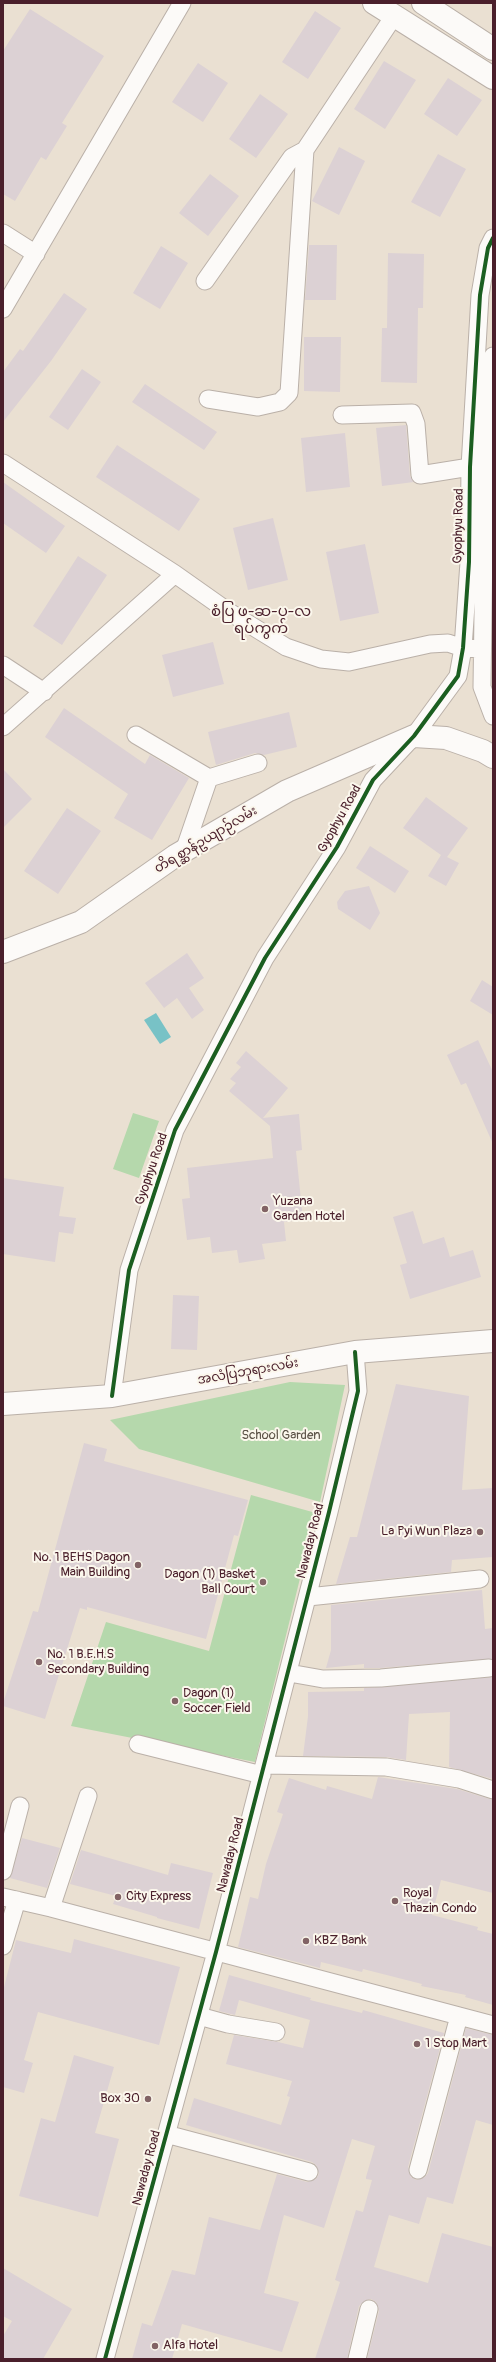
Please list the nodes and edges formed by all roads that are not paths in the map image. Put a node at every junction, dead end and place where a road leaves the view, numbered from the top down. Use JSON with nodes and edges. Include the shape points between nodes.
{"nodes":[{"id":1,"x":182,"y":3,"type":"edge"},
{"id":2,"x":374,"y":3,"type":"edge"},
{"id":3,"x":423,"y":3,"type":"edge"},
{"id":4,"x":394,"y":16,"type":"junction"},
{"id":5,"x":493,"y":49,"type":"edge"},
{"id":6,"x":493,"y":78,"type":"edge"},
{"id":7,"x":305,"y":150,"type":"junction"},
{"id":8,"x":3,"y":234,"type":"edge"},
{"id":9,"x":493,"y":238,"type":"edge"},
{"id":10,"x":36,"y":254,"type":"junction"},
{"id":11,"x":205,"y":281,"type":"dead end"},
{"id":12,"x":3,"y":309,"type":"edge"},
{"id":13,"x":493,"y":356,"type":"edge"},
{"id":14,"x":208,"y":399,"type":"dead end"},
{"id":15,"x":342,"y":415,"type":"dead end"},
{"id":16,"x":3,"y":463,"type":"edge"},
{"id":17,"x":470,"y":467,"type":"junction"},
{"id":18,"x":175,"y":574,"type":"junction"},
{"id":19,"x":463,"y":648,"type":"junction"},
{"id":20,"x":482,"y":648,"type":"junction"},
{"id":21,"x":3,"y":665,"type":"edge"},
{"id":22,"x":44,"y":692,"type":"junction"},
{"id":23,"x":493,"y":716,"type":"edge"},
{"id":24,"x":3,"y":727,"type":"edge"},
{"id":25,"x":136,"y":735,"type":"dead end"},
{"id":26,"x":414,"y":736,"type":"junction"},
{"id":27,"x":493,"y":757,"type":"edge"},
{"id":28,"x":258,"y":763,"type":"dead end"},
{"id":29,"x":209,"y":778,"type":"junction"},
{"id":30,"x":184,"y":851,"type":"junction"},
{"id":31,"x":3,"y":952,"type":"edge"},
{"id":32,"x":493,"y":1341,"type":"edge"},
{"id":33,"x":355,"y":1352,"type":"junction"},
{"id":34,"x":112,"y":1396,"type":"junction"},
{"id":35,"x":3,"y":1404,"type":"edge"},
{"id":36,"x":480,"y":1579,"type":"dead end"},
{"id":37,"x":308,"y":1597,"type":"junction"},
{"id":38,"x":489,"y":1668,"type":"dead end"},
{"id":39,"x":289,"y":1673,"type":"junction"},
{"id":40,"x":138,"y":1744,"type":"dead end"},
{"id":41,"x":263,"y":1770,"type":"junction"},
{"id":42,"x":493,"y":1790,"type":"edge"},
{"id":43,"x":88,"y":1796,"type":"dead end"},
{"id":44,"x":20,"y":1806,"type":"dead end"},
{"id":45,"x":3,"y":1871,"type":"edge"},
{"id":46,"x":10,"y":1899,"type":"edge"},
{"id":47,"x":51,"y":1908,"type":"junction"},
{"id":48,"x":3,"y":1946,"type":"edge"},
{"id":49,"x":216,"y":1952,"type":"junction"},
{"id":50,"x":199,"y":2016,"type":"junction"},
{"id":51,"x":459,"y":2016,"type":"junction"},
{"id":52,"x":493,"y":2025,"type":"edge"},
{"id":53,"x":276,"y":2032,"type":"dead end"},
{"id":54,"x":166,"y":2134,"type":"junction"},
{"id":55,"x":418,"y":2170,"type":"dead end"},
{"id":56,"x":310,"y":2172,"type":"dead end"},
{"id":57,"x":369,"y":2309,"type":"dead end"},
{"id":58,"x":105,"y":2359,"type":"edge"},
{"id":59,"x":357,"y":2359,"type":"edge"}],
"edges":[{"from":1,"to":10,"type":"street"},
{"from":2,"to":4,"type":"main road"},
{"from":3,"to":5,"type":"main road"},
{"from":4,"to":6,"type":"main road"},
{"from":4,"to":7,"type":"street"},
{"from":7,"to":11,"type":"street","via":[[292,157]]},
{"from":7,"to":14,"type":"street","via":[[289,393],[280,402],[258,407]]},
{"from":8,"to":10,"type":"street"},
{"from":9,"to":17,"type":"street","name":"Gyophyu Road","via":[[488,248],[480,295]]},
{"from":10,"to":12,"type":"street"},
{"from":13,"to":20,"type":"street","name":"Gyophyu Road","via":[[485,468]]},
{"from":15,"to":17,"type":"street","via":[[412,413],[416,424],[420,475]]},
{"from":16,"to":18,"type":"street"},
{"from":17,"to":19,"type":"street","name":"Gyophyu Road","via":[[469,562]]},
{"from":18,"to":19,"type":"street","via":[[226,610],[286,647],[321,659],[349,662],[430,644],[448,643]]},
{"from":18,"to":22,"type":"street"},
{"from":19,"to":20,"type":"street"},
{"from":19,"to":26,"type":"street","name":"Gyophyu Road","via":[[458,676]]},
{"from":20,"to":23,"type":"street","name":"Gyophyu Road","via":[[482,687]]},
{"from":21,"to":22,"type":"street"},
{"from":22,"to":24,"type":"street"},
{"from":25,"to":29,"type":"street"},
{"from":26,"to":27,"type":"main road","via":[[446,738]]},
{"from":26,"to":30,"type":"main road","name":"တိရစ္ဆာန်ဥယျာဉ်လမ်း","via":[[287,792]]},
{"from":26,"to":34,"type":"street","name":"Gyophyu Road","via":[[373,780],[337,847],[265,958],[176,1130],[128,1270]]},
{"from":28,"to":29,"type":"street"},
{"from":29,"to":30,"type":"street"},
{"from":30,"to":31,"type":"main road","name":"တိရစ္ဆာန်ဥယျာဉ်လမ်း","via":[[81,922]]},
{"from":32,"to":33,"type":"main road","name":"အလံပြဘုရားလမ်း"},
{"from":33,"to":34,"type":"main road","name":"အလံပြဘုရားလမ်း"},
{"from":33,"to":37,"type":"street","name":"Nawaday Road","via":[[358,1390]]},
{"from":34,"to":35,"type":"main road","name":"အလံပြဘုရားလမ်း"},
{"from":36,"to":37,"type":"street"},
{"from":37,"to":39,"type":"street","name":"Nawaday Road"},
{"from":38,"to":39,"type":"street","via":[[380,1678],[323,1678]]},
{"from":39,"to":41,"type":"street","name":"Nawaday Road"},
{"from":40,"to":41,"type":"street"},
{"from":41,"to":42,"type":"street","via":[[386,1767],[459,1779]]},
{"from":41,"to":49,"type":"street","name":"Nawaday Road"},
{"from":43,"to":47,"type":"street"},
{"from":44,"to":45,"type":"street"},
{"from":46,"to":47,"type":"street"},
{"from":46,"to":48,"type":"street"},
{"from":47,"to":49,"type":"street"},
{"from":49,"to":50,"type":"street","name":"Nawaday Road"},
{"from":49,"to":51,"type":"street"},
{"from":50,"to":53,"type":"street"},
{"from":50,"to":54,"type":"street","name":"Nawaday Road"},
{"from":51,"to":52,"type":"street"},
{"from":51,"to":55,"type":"street"},
{"from":54,"to":56,"type":"street"},
{"from":54,"to":58,"type":"street","name":"Nawaday Road"},
{"from":57,"to":59,"type":"street"}]}
